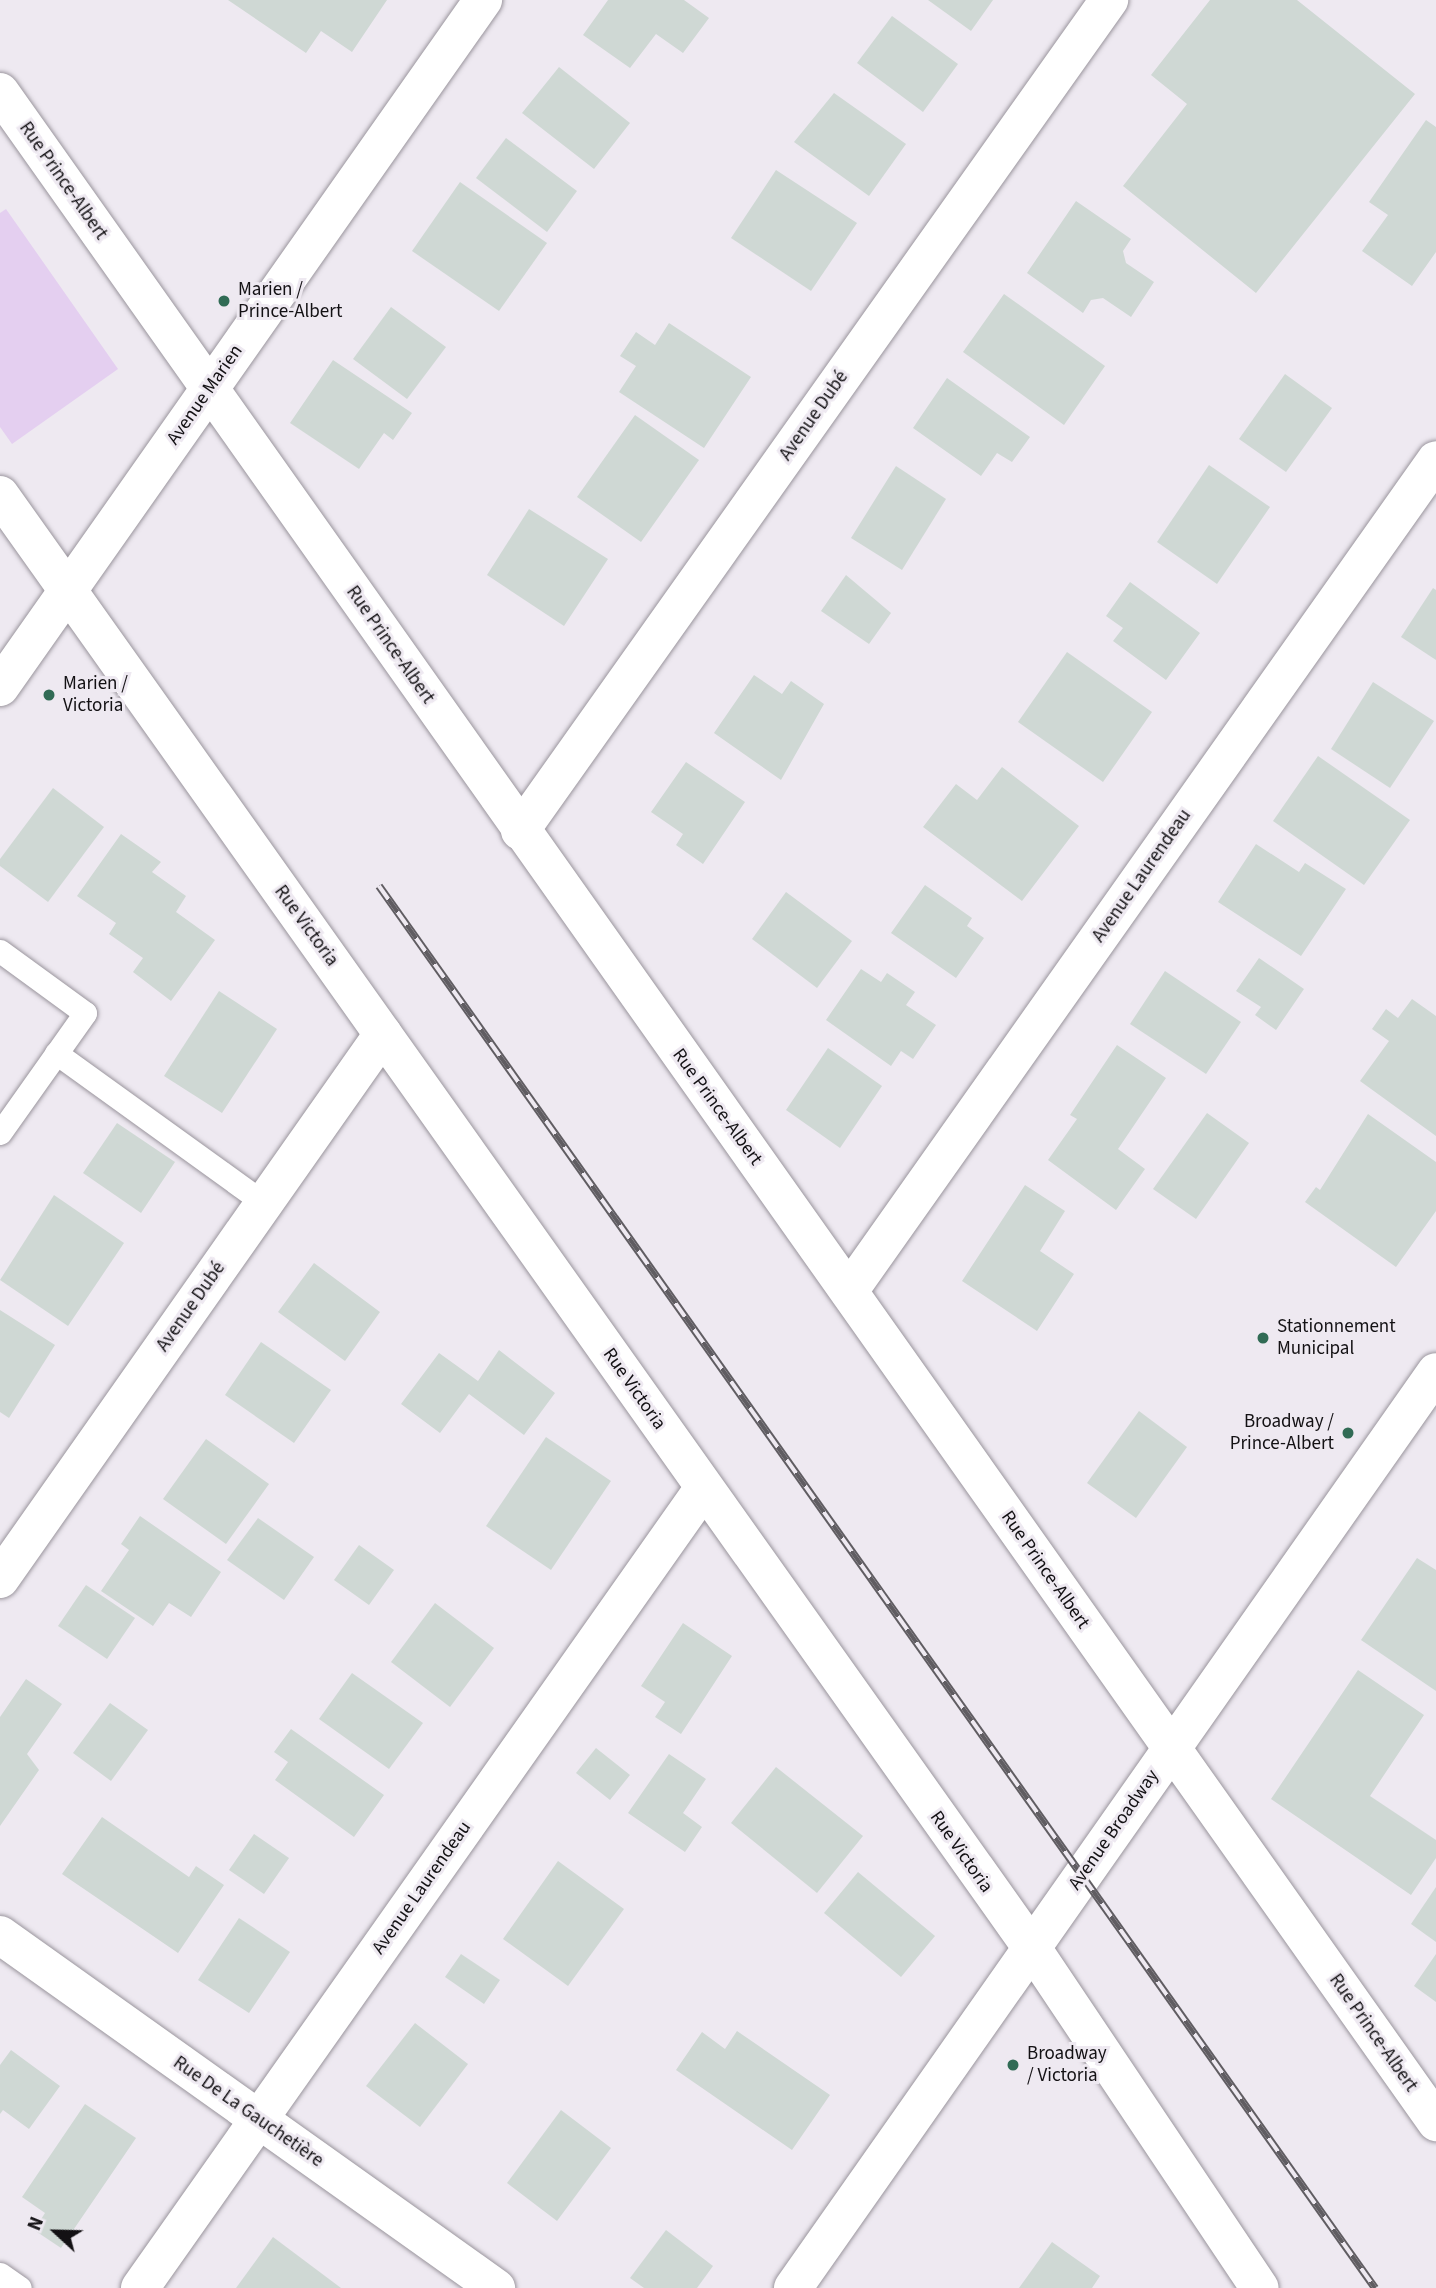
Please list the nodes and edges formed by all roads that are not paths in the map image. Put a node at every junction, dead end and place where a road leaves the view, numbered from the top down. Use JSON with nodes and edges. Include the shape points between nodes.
{"nodes":[{"id":1,"x":483,"y":0,"type":"edge"},
{"id":2,"x":1109,"y":0,"type":"edge"},
{"id":3,"x":0,"y":92,"type":"edge"},
{"id":4,"x":211,"y":388,"type":"junction"},
{"id":5,"x":1436,"y":460,"type":"edge"},
{"id":6,"x":0,"y":495,"type":"edge"},
{"id":7,"x":69,"y":590,"type":"junction"},
{"id":8,"x":0,"y":687,"type":"edge"},
{"id":9,"x":520,"y":831,"type":"junction"},
{"id":10,"x":0,"y":951,"type":"edge"},
{"id":11,"x":383,"y":1034,"type":"junction"},
{"id":12,"x":56,"y":1054,"type":"junction"},
{"id":13,"x":0,"y":1133,"type":"edge"},
{"id":14,"x":264,"y":1203,"type":"junction"},
{"id":15,"x":849,"y":1291,"type":"junction"},
{"id":16,"x":1436,"y":1372,"type":"edge"},
{"id":17,"x":705,"y":1488,"type":"junction"},
{"id":18,"x":0,"y":1579,"type":"edge"},
{"id":19,"x":1171,"y":1749,"type":"junction"},
{"id":20,"x":0,"y":1936,"type":"edge"},
{"id":21,"x":1032,"y":1948,"type":"junction"},
{"id":22,"x":259,"y":2120,"type":"junction"},
{"id":23,"x":1436,"y":2122,"type":"edge"},
{"id":24,"x":0,"y":2274,"type":"edge"},
{"id":25,"x":20,"y":2288,"type":"edge"},
{"id":26,"x":140,"y":2288,"type":"edge"},
{"id":27,"x":496,"y":2288,"type":"edge"},
{"id":28,"x":793,"y":2288,"type":"edge"},
{"id":29,"x":1259,"y":2288,"type":"edge"}],
"edges":[{"from":1,"to":4,"type":"street","name":"Avenue Marien"},
{"from":2,"to":9,"type":"street","name":"Avenue Dubé"},
{"from":3,"to":4,"type":"street","name":"Rue Prince-Albert"},
{"from":4,"to":7,"type":"street","name":"Avenue Marien"},
{"from":4,"to":9,"type":"street","name":"Rue Prince-Albert"},
{"from":5,"to":15,"type":"street","name":"Avenue Laurendeau"},
{"from":6,"to":7,"type":"street","name":"Rue Victoria"},
{"from":7,"to":8,"type":"street","name":"Avenue Marien"},
{"from":7,"to":11,"type":"street","name":"Rue Victoria"},
{"from":9,"to":15,"type":"street","name":"Rue Prince-Albert"},
{"from":10,"to":12,"type":"lane","via":[[85,1013]]},
{"from":11,"to":14,"type":"street","name":"Avenue Dubé"},
{"from":11,"to":17,"type":"street","name":"Rue Victoria"},
{"from":12,"to":13,"type":"lane"},
{"from":12,"to":14,"type":"lane"},
{"from":14,"to":18,"type":"street","name":"Avenue Dubé"},
{"from":15,"to":19,"type":"street","name":"Rue Prince-Albert"},
{"from":16,"to":19,"type":"street","name":"Avenue Broadway"},
{"from":17,"to":21,"type":"street","name":"Rue Victoria"},
{"from":17,"to":22,"type":"street","name":"Avenue Laurendeau"},
{"from":19,"to":21,"type":"street","name":"Avenue Broadway"},
{"from":19,"to":23,"type":"street","name":"Rue Prince-Albert"},
{"from":20,"to":22,"type":"street","name":"Rue De La Gauchetière"},
{"from":21,"to":28,"type":"street","name":"Avenue Broadway"},
{"from":21,"to":29,"type":"street","name":"Rue Victoria"},
{"from":22,"to":26,"type":"street","name":"Avenue Laurendeau"},
{"from":22,"to":27,"type":"street","name":"Rue De La Gauchetière"},
{"from":24,"to":25,"type":"lane"}]}
